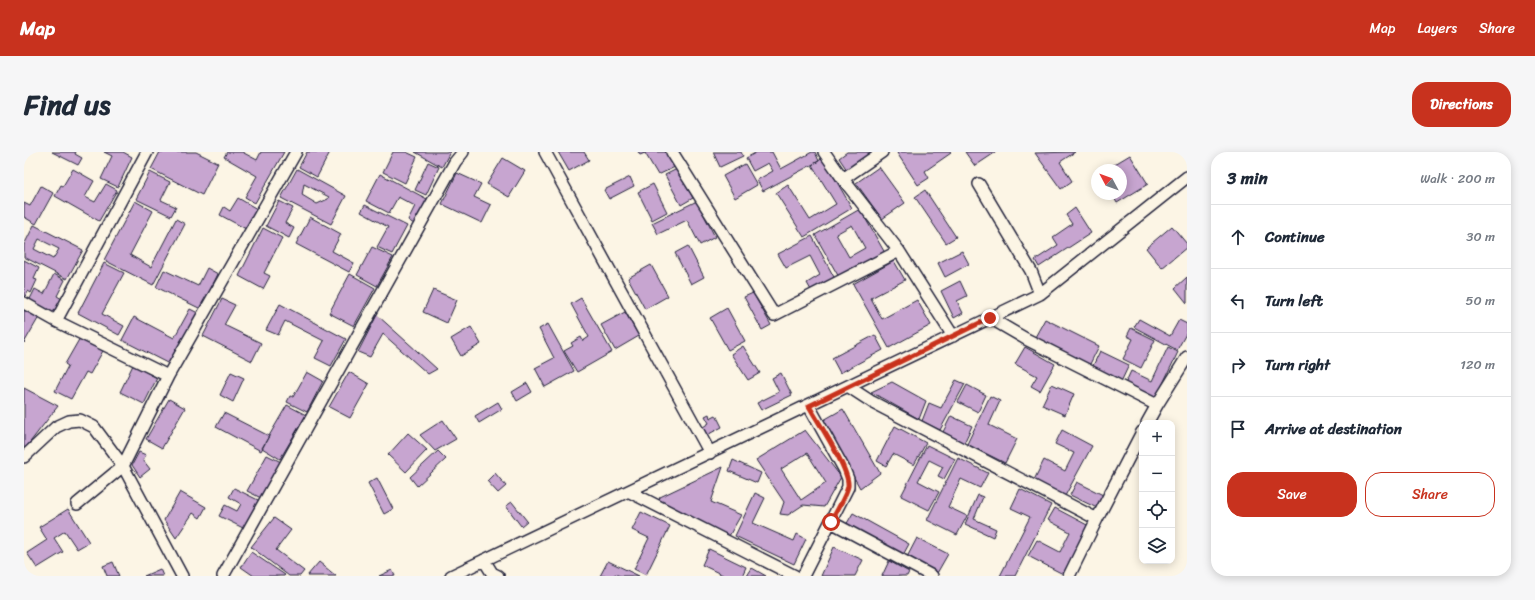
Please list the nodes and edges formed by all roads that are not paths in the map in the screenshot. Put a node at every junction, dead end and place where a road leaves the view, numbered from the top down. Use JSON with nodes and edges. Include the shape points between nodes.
{"nodes":[{"id":1,"x":147,"y":152,"type":"edge"},
{"id":2,"x":296,"y":152,"type":"edge"},
{"id":3,"x":463,"y":152,"type":"edge"},
{"id":4,"x":545,"y":152,"type":"edge"},
{"id":5,"x":672,"y":152,"type":"edge"},
{"id":6,"x":824,"y":152,"type":"edge"},
{"id":7,"x":882,"y":152,"type":"edge"},
{"id":8,"x":1187,"y":177,"type":"edge"},
{"id":9,"x":843,"y":180,"type":"junction"},
{"id":10,"x":979,"y":184,"type":"dead end"},
{"id":11,"x":899,"y":251,"type":"junction"},
{"id":12,"x":1040,"y":294,"type":"junction"},
{"id":13,"x":24,"y":303,"type":"edge"},
{"id":14,"x":990,"y":318,"type":"junction"},
{"id":15,"x":56,"y":321,"type":"junction"},
{"id":16,"x":953,"y":336,"type":"junction"},
{"id":17,"x":1187,"y":357,"type":"edge"},
{"id":18,"x":168,"y":376,"type":"junction"},
{"id":19,"x":849,"y":386,"type":"junction"},
{"id":20,"x":1156,"y":405,"type":"junction"},
{"id":21,"x":809,"y":406,"type":"junction"},
{"id":22,"x":1148,"y":420,"type":"edge"},
{"id":23,"x":1139,"y":438,"type":"edge"},
{"id":24,"x":710,"y":453,"type":"junction"},
{"id":25,"x":24,"y":457,"type":"edge"},
{"id":26,"x":122,"y":466,"type":"junction"},
{"id":27,"x":630,"y":492,"type":"junction"},
{"id":28,"x":77,"y":504,"type":"dead end"},
{"id":29,"x":1097,"y":519,"type":"junction"},
{"id":30,"x":831,"y":522,"type":"junction"},
{"id":31,"x":484,"y":560,"type":"junction"},
{"id":32,"x":182,"y":576,"type":"edge"},
{"id":33,"x":223,"y":576,"type":"edge"},
{"id":34,"x":451,"y":576,"type":"edge"},
{"id":35,"x":498,"y":576,"type":"edge"},
{"id":36,"x":795,"y":576,"type":"edge"},
{"id":37,"x":803,"y":576,"type":"edge"},
{"id":38,"x":932,"y":576,"type":"edge"},
{"id":39,"x":1069,"y":576,"type":"edge"}],
"edges":[{"from":1,"to":15,"type":"street"},
{"from":2,"to":18,"type":"street"},
{"from":3,"to":33,"type":"street","via":[[455,162]]},
{"from":4,"to":24,"type":"street"},
{"from":5,"to":11,"type":"street","via":[[774,315]]},
{"from":6,"to":9,"type":"street"},
{"from":7,"to":9,"type":"street"},
{"from":8,"to":12,"type":"street"},
{"from":9,"to":11,"type":"street"},
{"from":10,"to":12,"type":"street","via":[[1031,270]]},
{"from":11,"to":16,"type":"street"},
{"from":12,"to":14,"type":"street"},
{"from":13,"to":15,"type":"street"},
{"from":14,"to":16,"type":"street"},
{"from":14,"to":20,"type":"street"},
{"from":15,"to":18,"type":"street"},
{"from":16,"to":19,"type":"street"},
{"from":17,"to":20,"type":"street"},
{"from":18,"to":26,"type":"street"},
{"from":19,"to":21,"type":"street"},
{"from":19,"to":29,"type":"street","via":[[872,402]]},
{"from":20,"to":22,"type":"street"},
{"from":21,"to":24,"type":"street"},
{"from":21,"to":30,"type":"street","via":[[848,480],[848,487]]},
{"from":23,"to":29,"type":"street"},
{"from":24,"to":27,"type":"street"},
{"from":25,"to":26,"type":"street","via":[[56,427],[69,421],[80,420],[94,427]]},
{"from":26,"to":28,"type":"street"},
{"from":26,"to":32,"type":"street"},
{"from":27,"to":31,"type":"street"},
{"from":27,"to":36,"type":"street"},
{"from":29,"to":39,"type":"street"},
{"from":30,"to":37,"type":"street"},
{"from":30,"to":38,"type":"street"},
{"from":31,"to":34,"type":"street"},
{"from":31,"to":35,"type":"street","via":[[492,573]]}]}
